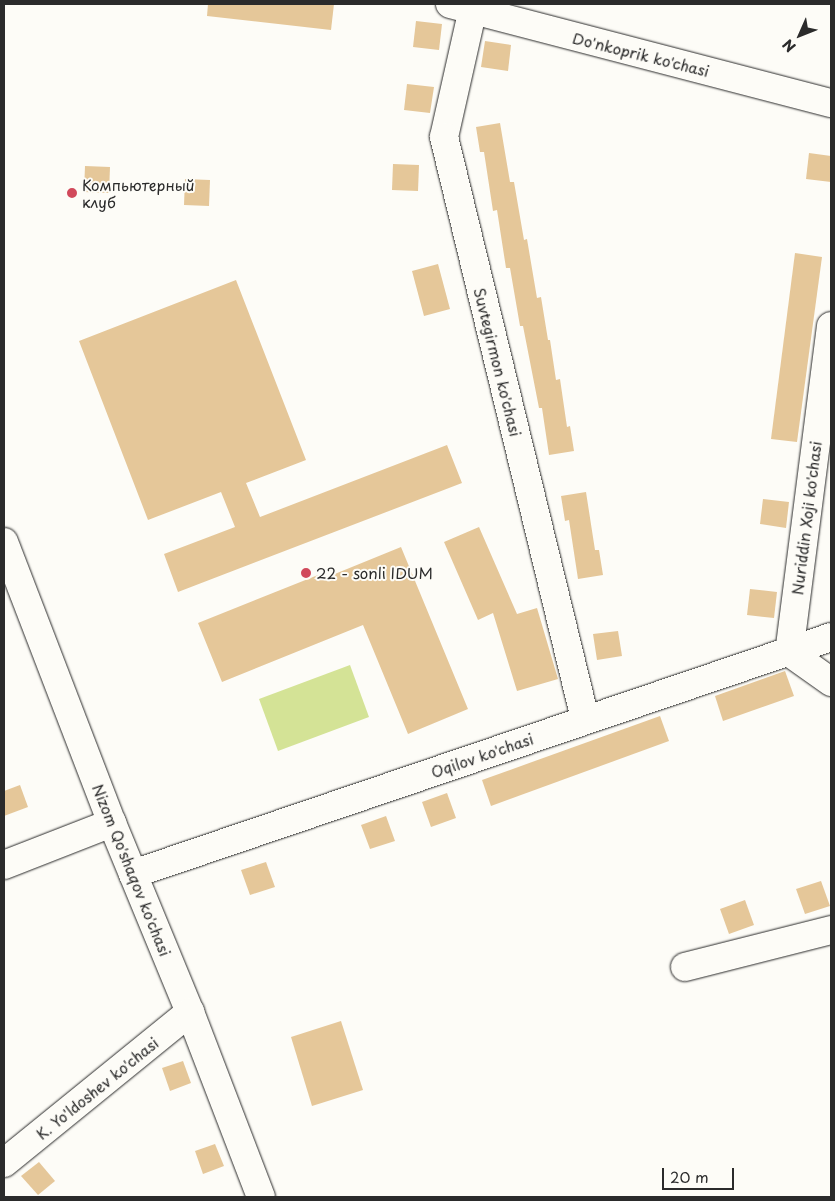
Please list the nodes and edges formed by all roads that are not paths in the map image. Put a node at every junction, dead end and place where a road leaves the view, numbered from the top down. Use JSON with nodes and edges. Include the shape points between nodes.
{"nodes":[{"id":1,"x":466,"y":6,"type":"edge"},
{"id":2,"x":831,"y":103,"type":"edge"},
{"id":3,"x":831,"y":326,"type":"edge"},
{"id":4,"x":4,"y":542,"type":"edge"},
{"id":5,"x":831,"y":637,"type":"edge"},
{"id":6,"x":789,"y":652,"type":"junction"},
{"id":7,"x":831,"y":682,"type":"edge"},
{"id":8,"x":585,"y":719,"type":"junction"},
{"id":9,"x":112,"y":823,"type":"junction"},
{"id":10,"x":4,"y":865,"type":"edge"},
{"id":11,"x":133,"y":874,"type":"junction"},
{"id":12,"x":831,"y":930,"type":"edge"},
{"id":13,"x":685,"y":967,"type":"dead end"},
{"id":14,"x":190,"y":1012,"type":"junction"},
{"id":15,"x":4,"y":1163,"type":"edge"},
{"id":16,"x":261,"y":1197,"type":"edge"}],
"edges":[{"from":1,"to":2,"type":"street","name":"Do'nkoprik ko'chasi"},
{"from":1,"to":8,"type":"street","name":"Suvtegirmon ko'chasi","via":[[444,137]]},
{"from":3,"to":6,"type":"street","name":"Nuriddin Xoji ko'chasi"},
{"from":4,"to":9,"type":"street","name":"Nizom Qo'shaqov ko'chasi"},
{"from":5,"to":6,"type":"street","name":"Oqilov ko'chasi"},
{"from":6,"to":7,"type":"street"},
{"from":6,"to":8,"type":"street","name":"Oqilov ko'chasi"},
{"from":8,"to":11,"type":"street","name":"Oqilov ko'chasi"},
{"from":9,"to":10,"type":"street"},
{"from":9,"to":11,"type":"street","name":"Nizom Qo'shaqov ko'chasi"},
{"from":11,"to":14,"type":"street","name":"Nizom Qo'shaqov ko'chasi"},
{"from":12,"to":13,"type":"street"},
{"from":14,"to":15,"type":"street","name":"K. Yo'ldoshev ko'chasi"},
{"from":14,"to":16,"type":"street","name":"Nizom Qo'shaqov ko'chasi"}]}
